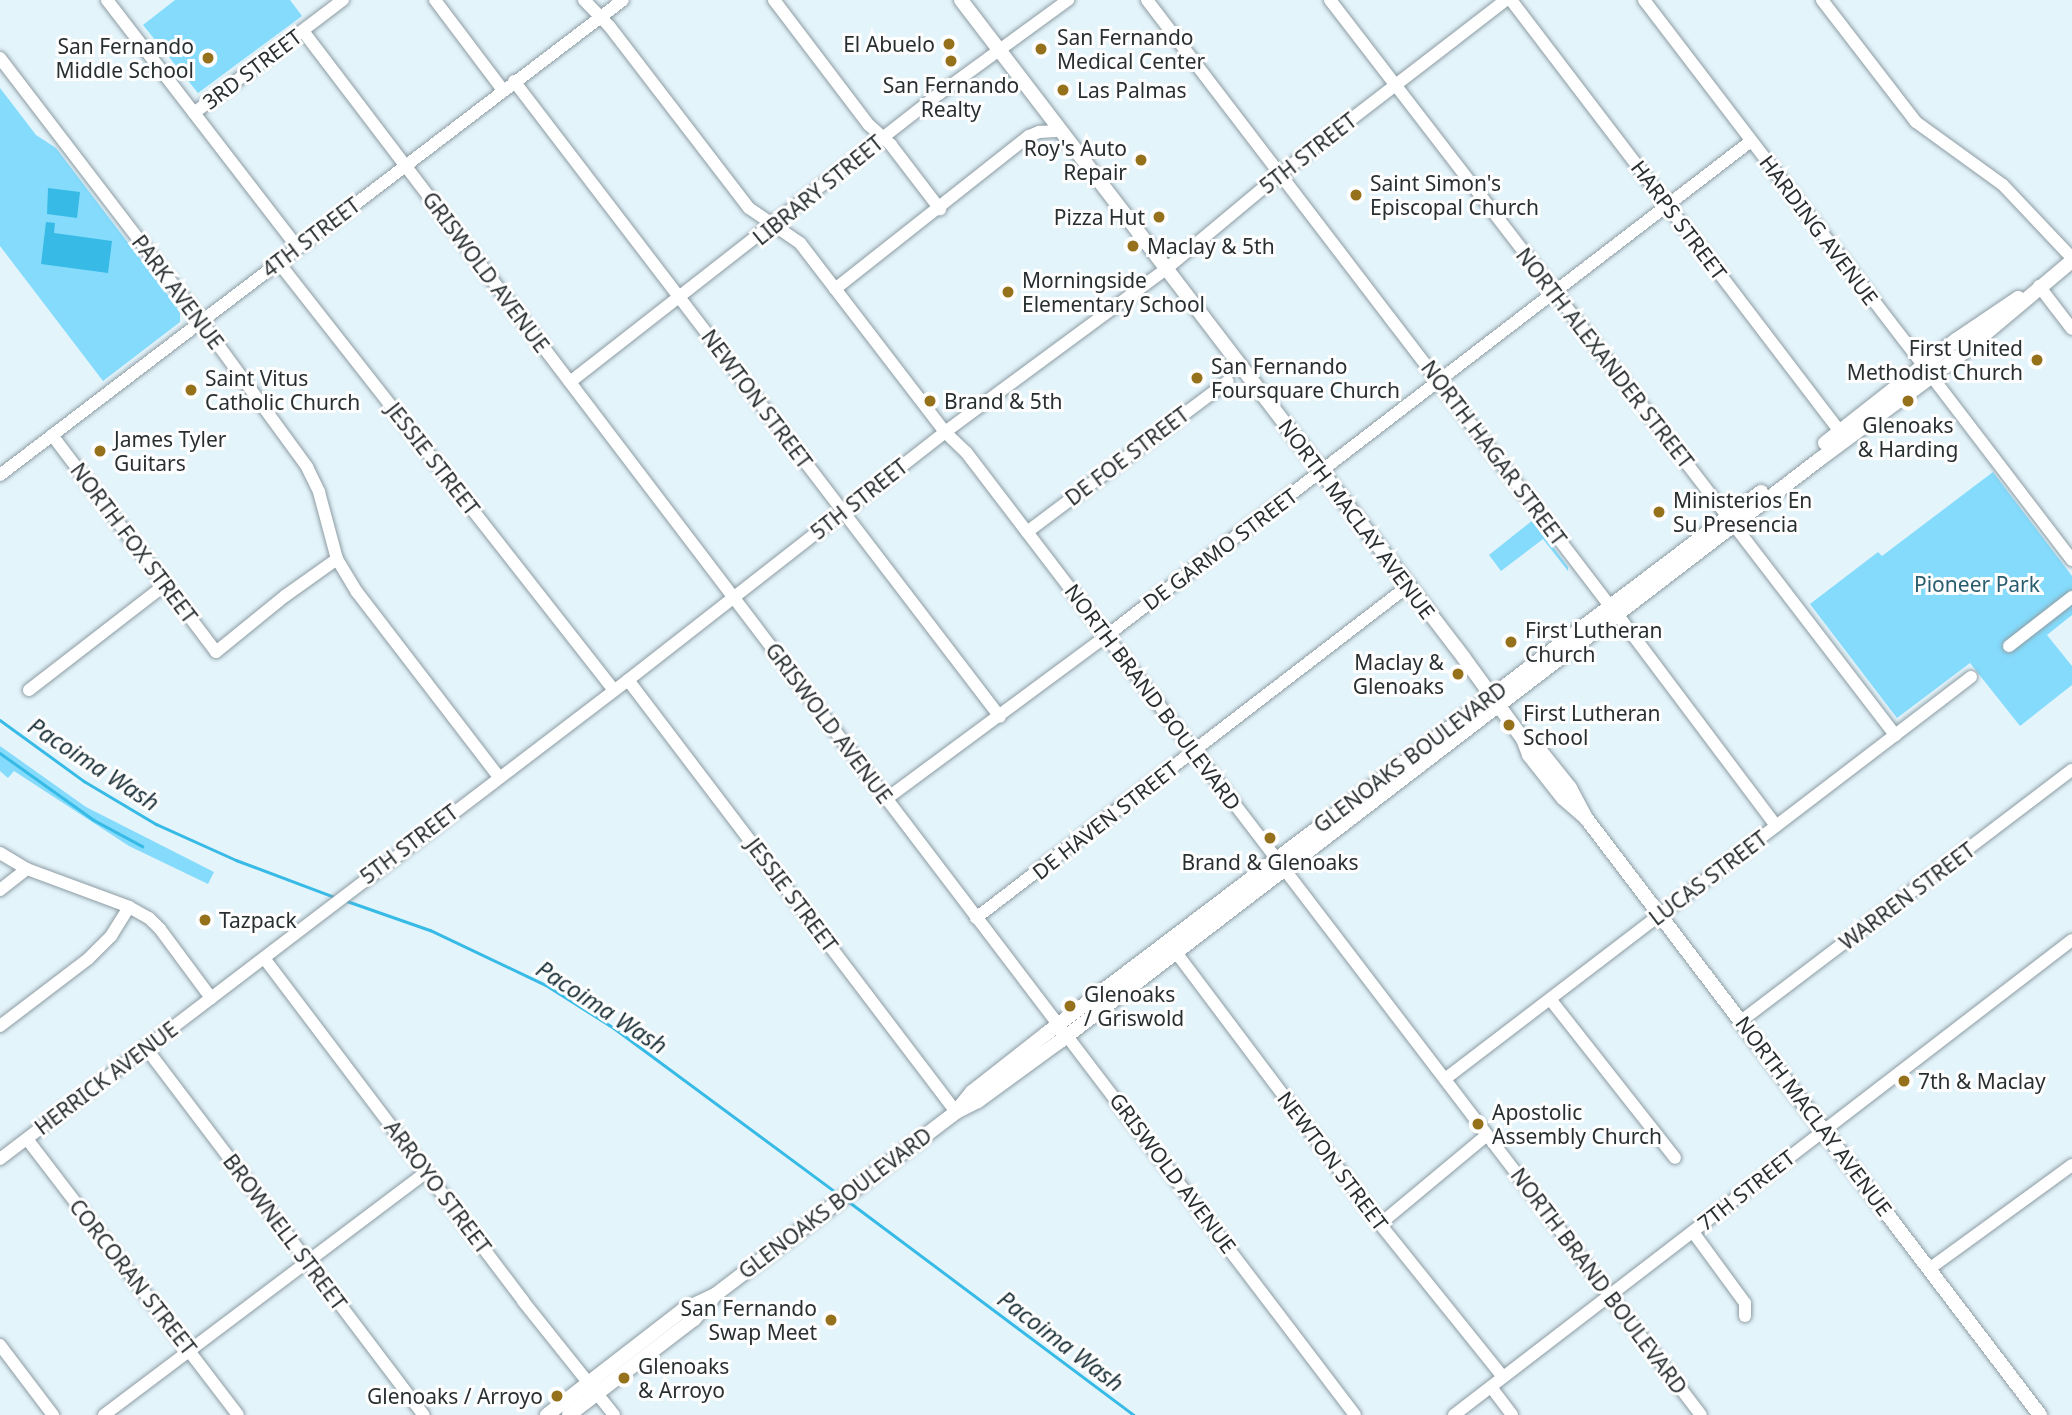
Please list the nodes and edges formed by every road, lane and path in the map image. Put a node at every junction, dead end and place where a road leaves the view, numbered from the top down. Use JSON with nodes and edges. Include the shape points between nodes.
{"nodes":[{"id":1,"x":107,"y":0,"type":"edge"},
{"id":2,"x":343,"y":0,"type":"edge"},
{"id":3,"x":435,"y":0,"type":"edge"},
{"id":4,"x":584,"y":0,"type":"edge"},
{"id":5,"x":623,"y":0,"type":"edge"},
{"id":6,"x":774,"y":0,"type":"edge"},
{"id":7,"x":961,"y":0,"type":"edge"},
{"id":8,"x":1068,"y":0,"type":"edge"},
{"id":9,"x":1147,"y":0,"type":"edge"},
{"id":10,"x":1330,"y":0,"type":"edge"},
{"id":11,"x":1509,"y":0,"type":"edge"},
{"id":12,"x":1644,"y":0,"type":"edge"},
{"id":13,"x":1822,"y":0,"type":"edge"},
{"id":14,"x":1490,"y":5,"type":"edge"},
{"id":15,"x":600,"y":18,"type":"junction"},
{"id":16,"x":303,"y":31,"type":"junction"},
{"id":17,"x":999,"y":50,"type":"junction"},
{"id":18,"x":0,"y":58,"type":"edge"},
{"id":19,"x":514,"y":81,"type":"junction"},
{"id":20,"x":1395,"y":85,"type":"junction"},
{"id":21,"x":502,"y":89,"type":"junction"},
{"id":22,"x":194,"y":113,"type":"junction"},
{"id":23,"x":1062,"y":131,"type":"junction"},
{"id":24,"x":884,"y":137,"type":"junction"},
{"id":25,"x":1751,"y":141,"type":"junction"},
{"id":26,"x":405,"y":166,"type":"junction"},
{"id":27,"x":1280,"y":174,"type":"junction"},
{"id":28,"x":1667,"y":205,"type":"junction"},
{"id":29,"x":940,"y":209,"type":"junction"},
{"id":30,"x":773,"y":224,"type":"junction"},
{"id":31,"x":298,"y":248,"type":"junction"},
{"id":32,"x":2072,"y":260,"type":"edge"},
{"id":33,"x":279,"y":263,"type":"junction"},
{"id":34,"x":1166,"y":270,"type":"junction"},
{"id":35,"x":2039,"y":286,"type":"junction"},
{"id":36,"x":835,"y":289,"type":"junction"},
{"id":37,"x":1554,"y":293,"type":"junction"},
{"id":38,"x":680,"y":297,"type":"junction"},
{"id":39,"x":200,"y":320,"type":"junction"},
{"id":40,"x":2072,"y":329,"type":"edge"},
{"id":41,"x":1927,"y":371,"type":"junction"},
{"id":42,"x":1228,"y":381,"type":"dead end"},
{"id":43,"x":1439,"y":381,"type":"junction"},
{"id":44,"x":570,"y":382,"type":"junction"},
{"id":45,"x":945,"y":432,"type":"junction"},
{"id":46,"x":52,"y":435,"type":"junction"},
{"id":47,"x":1843,"y":435,"type":"junction"},
{"id":48,"x":1321,"y":472,"type":"junction"},
{"id":49,"x":0,"y":475,"type":"edge"},
{"id":50,"x":842,"y":511,"type":"junction"},
{"id":51,"x":1731,"y":521,"type":"junction"},
{"id":52,"x":1027,"y":532,"type":"junction"},
{"id":53,"x":337,"y":559,"type":"junction"},
{"id":54,"x":2072,"y":560,"type":"edge"},
{"id":55,"x":165,"y":585,"type":"junction"},
{"id":56,"x":1399,"y":593,"type":"dead end"},
{"id":57,"x":735,"y":596,"type":"junction"},
{"id":58,"x":2072,"y":597,"type":"edge"},
{"id":59,"x":1614,"y":610,"type":"junction"},
{"id":60,"x":1106,"y":636,"type":"junction"},
{"id":61,"x":2009,"y":646,"type":"dead end"},
{"id":62,"x":1971,"y":677,"type":"dead end"},
{"id":63,"x":628,"y":680,"type":"junction"},
{"id":64,"x":613,"y":689,"type":"junction"},
{"id":65,"x":29,"y":690,"type":"dead end"},
{"id":66,"x":1495,"y":701,"type":"junction"},
{"id":67,"x":999,"y":717,"type":"junction"},
{"id":68,"x":1895,"y":735,"type":"junction"},
{"id":69,"x":1194,"y":751,"type":"junction"},
{"id":70,"x":2072,"y":770,"type":"edge"},
{"id":71,"x":499,"y":777,"type":"junction"},
{"id":72,"x":886,"y":799,"type":"junction"},
{"id":73,"x":1776,"y":826,"type":"junction"},
{"id":74,"x":0,"y":853,"type":"edge"},
{"id":75,"x":1280,"y":864,"type":"junction"},
{"id":76,"x":27,"y":870,"type":"junction"},
{"id":77,"x":0,"y":890,"type":"edge"},
{"id":78,"x":129,"y":907,"type":"junction"},
{"id":79,"x":1660,"y":915,"type":"junction"},
{"id":80,"x":976,"y":918,"type":"junction"},
{"id":81,"x":2072,"y":940,"type":"edge"},
{"id":82,"x":1172,"y":946,"type":"junction"},
{"id":83,"x":264,"y":957,"type":"junction"},
{"id":84,"x":211,"y":998,"type":"junction"},
{"id":85,"x":1550,"y":999,"type":"junction"},
{"id":86,"x":1741,"y":1021,"type":"junction"},
{"id":87,"x":0,"y":1026,"type":"edge"},
{"id":88,"x":1064,"y":1029,"type":"junction"},
{"id":89,"x":146,"y":1048,"type":"junction"},
{"id":90,"x":1445,"y":1079,"type":"junction"},
{"id":91,"x":956,"y":1112,"type":"junction"},
{"id":92,"x":1825,"y":1130,"type":"junction"},
{"id":93,"x":1487,"y":1135,"type":"junction"},
{"id":94,"x":27,"y":1139,"type":"junction"},
{"id":95,"x":1675,"y":1158,"type":"dead end"},
{"id":96,"x":0,"y":1159,"type":"edge"},
{"id":97,"x":2072,"y":1164,"type":"edge"},
{"id":98,"x":426,"y":1172,"type":"junction"},
{"id":99,"x":1380,"y":1224,"type":"junction"},
{"id":100,"x":1693,"y":1231,"type":"junction"},
{"id":101,"x":307,"y":1261,"type":"junction"},
{"id":102,"x":1929,"y":1269,"type":"junction"},
{"id":103,"x":1610,"y":1295,"type":"junction"},
{"id":104,"x":1745,"y":1316,"type":"dead end"},
{"id":105,"x":0,"y":1345,"type":"edge"},
{"id":106,"x":190,"y":1350,"type":"junction"},
{"id":107,"x":1503,"y":1377,"type":"junction"},
{"id":108,"x":1491,"y":1387,"type":"junction"},
{"id":109,"x":593,"y":1388,"type":"junction"},
{"id":110,"x":53,"y":1415,"type":"edge"},
{"id":111,"x":104,"y":1415,"type":"edge"},
{"id":112,"x":238,"y":1415,"type":"edge"},
{"id":113,"x":424,"y":1415,"type":"edge"},
{"id":114,"x":547,"y":1415,"type":"edge"},
{"id":115,"x":569,"y":1415,"type":"edge"},
{"id":116,"x":614,"y":1415,"type":"edge"},
{"id":117,"x":1355,"y":1415,"type":"edge"},
{"id":118,"x":1454,"y":1415,"type":"edge"},
{"id":119,"x":1512,"y":1415,"type":"edge"},
{"id":120,"x":1702,"y":1415,"type":"edge"},
{"id":121,"x":2040,"y":1415,"type":"edge"}],
"edges":[{"from":1,"to":22,"type":"street"},
{"from":2,"to":16,"type":"street","name":"3RD STREET"},
{"from":3,"to":21,"type":"street"},
{"from":4,"to":15,"type":"street","name":"NORTH BRAND BOULEVARD"},
{"from":5,"to":15,"type":"street","name":"4TH STREET"},
{"from":6,"to":24,"type":"street","via":[[869,125]]},
{"from":7,"to":17,"type":"main road","name":"NORTH MACLAY AVENUE"},
{"from":8,"to":17,"type":"street","name":"LIBRARY STREET"},
{"from":9,"to":27,"type":"street","name":"NORTH HAGAR STREET"},
{"from":10,"to":20,"type":"street","name":"NORTH ALEXANDER STREET"},
{"from":11,"to":14,"type":"street","name":"5TH STREET"},
{"from":11,"to":28,"type":"street","name":"HARPS STREET"},
{"from":12,"to":25,"type":"street","name":"HARDING AVENUE"},
{"from":13,"to":32,"type":"street","via":[[1916,122],[2003,185]]},
{"from":14,"to":20,"type":"street","name":"5TH STREET"},
{"from":15,"to":19,"type":"street","name":"4TH STREET"},
{"from":15,"to":30,"type":"street","name":"NORTH BRAND BOULEVARD","via":[[749,208]]},
{"from":16,"to":22,"type":"street","name":"3RD STREET"},
{"from":16,"to":26,"type":"street","name":"GRISWOLD AVENUE"},
{"from":17,"to":23,"type":"main road","name":"NORTH MACLAY AVENUE"},
{"from":17,"to":24,"type":"street","name":"LIBRARY STREET"},
{"from":18,"to":39,"type":"street","name":"PARK AVENUE"},
{"from":19,"to":21,"type":"street","name":"4TH STREET"},
{"from":19,"to":38,"type":"street","name":"NEWTON STREET"},
{"from":20,"to":27,"type":"street","name":"5TH STREET"},
{"from":20,"to":37,"type":"street","name":"NORTH ALEXANDER STREET"},
{"from":21,"to":26,"type":"street","name":"4TH STREET"},
{"from":22,"to":31,"type":"street"},
{"from":23,"to":29,"type":"street","via":[[1029,136]]},
{"from":23,"to":34,"type":"main road","name":"NORTH MACLAY AVENUE"},
{"from":24,"to":29,"type":"street"},
{"from":24,"to":30,"type":"street","name":"LIBRARY STREET"},
{"from":25,"to":28,"type":"street","name":"DE GARMO STREET"},
{"from":25,"to":41,"type":"street","name":"HARDING AVENUE"},
{"from":26,"to":31,"type":"street","name":"4TH STREET"},
{"from":26,"to":44,"type":"street","name":"GRISWOLD AVENUE"},
{"from":27,"to":34,"type":"street","name":"5TH STREET"},
{"from":27,"to":43,"type":"street","name":"NORTH HAGAR STREET"},
{"from":28,"to":37,"type":"street","name":"DE GARMO STREET"},
{"from":28,"to":47,"type":"street","name":"HARPS STREET"},
{"from":29,"to":36,"type":"street"},
{"from":30,"to":36,"type":"street","name":"NORTH BRAND BOULEVARD","via":[[800,243]]},
{"from":30,"to":38,"type":"street","name":"LIBRARY STREET"},
{"from":31,"to":33,"type":"street","name":"4TH STREET"},
{"from":32,"to":35,"type":"main road","name":"GLENOAKS BOULEVARD"},
{"from":33,"to":39,"type":"street","name":"4TH STREET"},
{"from":33,"to":64,"type":"street","name":"JESSIE STREET"},
{"from":34,"to":45,"type":"street","name":"5TH STREET"},
{"from":34,"to":48,"type":"main road","name":"NORTH MACLAY AVENUE"},
{"from":35,"to":40,"type":"street"},
{"from":35,"to":41,"type":"main road","name":"GLENOAKS BOULEVARD","via":[[2007,317]]},
{"from":36,"to":45,"type":"street","name":"NORTH BRAND BOULEVARD"},
{"from":37,"to":43,"type":"street","name":"DE GARMO STREET"},
{"from":37,"to":51,"type":"street","name":"NORTH ALEXANDER STREET"},
{"from":38,"to":44,"type":"street","name":"LIBRARY STREET"},
{"from":38,"to":50,"type":"street","name":"NEWTON STREET"},
{"from":39,"to":46,"type":"street","name":"4TH STREET"},
{"from":39,"to":53,"type":"street","name":"PARK AVENUE","via":[[307,467],[319,492]]},
{"from":41,"to":47,"type":"main road","name":"GLENOAKS BOULEVARD"},
{"from":41,"to":54,"type":"street","name":"HARDING AVENUE"},
{"from":42,"to":52,"type":"street","name":"DE FOE STREET"},
{"from":43,"to":48,"type":"street","name":"DE GARMO STREET"},
{"from":43,"to":59,"type":"street","name":"NORTH HAGAR STREET"},
{"from":44,"to":57,"type":"street","name":"GRISWOLD AVENUE"},
{"from":45,"to":50,"type":"street","name":"5TH STREET"},
{"from":45,"to":52,"type":"street","name":"NORTH BRAND BOULEVARD","via":[[966,452]]},
{"from":46,"to":49,"type":"street","name":"4TH STREET"},
{"from":46,"to":55,"type":"street","name":"NORTH FOX STREET"},
{"from":47,"to":51,"type":"main road","name":"GLENOAKS BOULEVARD"},
{"from":48,"to":60,"type":"street","name":"DE GARMO STREET"},
{"from":48,"to":66,"type":"main road","name":"NORTH MACLAY AVENUE"},
{"from":50,"to":57,"type":"street","name":"5TH STREET"},
{"from":50,"to":67,"type":"street","name":"NEWTON STREET"},
{"from":51,"to":59,"type":"main road","name":"GLENOAKS BOULEVARD"},
{"from":51,"to":68,"type":"street","name":"NORTH ALEXANDER STREET"},
{"from":52,"to":60,"type":"street","name":"NORTH BRAND BOULEVARD"},
{"from":53,"to":55,"type":"street","name":"NORTH FOX STREET","via":[[216,652]]},
{"from":53,"to":71,"type":"street","name":"PARK AVENUE","via":[[357,592]]},
{"from":55,"to":65,"type":"street"},
{"from":56,"to":69,"type":"street","name":"DE HAVEN STREET"},
{"from":57,"to":63,"type":"street","name":"5TH STREET"},
{"from":57,"to":72,"type":"street","name":"GRISWOLD AVENUE"},
{"from":58,"to":61,"type":"street"},
{"from":59,"to":66,"type":"main road","name":"GLENOAKS BOULEVARD"},
{"from":59,"to":73,"type":"street","name":"NORTH HAGAR STREET"},
{"from":60,"to":67,"type":"street","name":"DE GARMO STREET"},
{"from":60,"to":69,"type":"street","name":"NORTH BRAND BOULEVARD"},
{"from":62,"to":68,"type":"street","name":"LUCAS STREET"},
{"from":63,"to":64,"type":"street","name":"5TH STREET"},
{"from":63,"to":91,"type":"street","name":"JESSIE STREET"},
{"from":64,"to":71,"type":"street","name":"5TH STREET"},
{"from":66,"to":75,"type":"main road","name":"GLENOAKS BOULEVARD"},
{"from":66,"to":79,"type":"main road","name":"NORTH MACLAY AVENUE","via":[[1523,739],[1539,749],[1570,788],[1586,818]]},
{"from":67,"to":72,"type":"street","name":"DE GARMO STREET"},
{"from":68,"to":73,"type":"street","name":"LUCAS STREET"},
{"from":69,"to":75,"type":"street","name":"NORTH BRAND BOULEVARD"},
{"from":69,"to":80,"type":"street","name":"DE HAVEN STREET"},
{"from":70,"to":86,"type":"street","name":"WARREN STREET"},
{"from":71,"to":83,"type":"street","name":"5TH STREET"},
{"from":72,"to":80,"type":"street","name":"GRISWOLD AVENUE"},
{"from":73,"to":79,"type":"street","name":"LUCAS STREET"},
{"from":74,"to":76,"type":"street"},
{"from":75,"to":82,"type":"main road","name":"GLENOAKS BOULEVARD"},
{"from":75,"to":90,"type":"street","name":"NORTH BRAND BOULEVARD"},
{"from":76,"to":77,"type":"street"},
{"from":76,"to":78,"type":"street"},
{"from":78,"to":84,"type":"street","via":[[160,929]]},
{"from":78,"to":87,"type":"street","via":[[111,936],[88,959]]},
{"from":79,"to":85,"type":"street","name":"LUCAS STREET"},
{"from":79,"to":86,"type":"main road","name":"NORTH MACLAY AVENUE"},
{"from":80,"to":88,"type":"street","name":"GRISWOLD AVENUE"},
{"from":81,"to":92,"type":"street","name":"7TH STREET"},
{"from":82,"to":88,"type":"main road","name":"GLENOAKS BOULEVARD"},
{"from":82,"to":99,"type":"street","name":"NEWTON STREET"},
{"from":83,"to":84,"type":"street","name":"5TH STREET"},
{"from":83,"to":98,"type":"street","name":"ARROYO STREET"},
{"from":84,"to":89,"type":"street","name":"HERRICK AVENUE"},
{"from":85,"to":90,"type":"street","name":"LUCAS STREET"},
{"from":85,"to":95,"type":"street"},
{"from":86,"to":92,"type":"main road","name":"NORTH MACLAY AVENUE"},
{"from":88,"to":91,"type":"main road","name":"GLENOAKS BOULEVARD","via":[[978,1101]]},
{"from":88,"to":117,"type":"street","name":"GRISWOLD AVENUE"},
{"from":89,"to":94,"type":"street","name":"HERRICK AVENUE"},
{"from":89,"to":101,"type":"street","name":"BROWNELL STREET"},
{"from":90,"to":93,"type":"street","name":"NORTH BRAND BOULEVARD"},
{"from":91,"to":109,"type":"main road","name":"GLENOAKS BOULEVARD","via":[[715,1295],[694,1320]]},
{"from":92,"to":100,"type":"street","name":"7TH STREET"},
{"from":92,"to":102,"type":"main road","name":"NORTH MACLAY AVENUE"},
{"from":93,"to":99,"type":"street"},
{"from":93,"to":103,"type":"street","name":"NORTH BRAND BOULEVARD"},
{"from":94,"to":96,"type":"street","name":"HERRICK AVENUE"},
{"from":94,"to":106,"type":"street","name":"CORCORAN STREET"},
{"from":97,"to":102,"type":"street"},
{"from":98,"to":101,"type":"street"},
{"from":98,"to":109,"type":"street","name":"ARROYO STREET"},
{"from":99,"to":107,"type":"street","name":"NEWTON STREET"},
{"from":100,"to":103,"type":"street","name":"7TH STREET"},
{"from":100,"to":104,"type":"street","via":[[1745,1303]]},
{"from":101,"to":106,"type":"street"},
{"from":101,"to":113,"type":"street","name":"BROWNELL STREET"},
{"from":102,"to":121,"type":"main road","name":"NORTH MACLAY AVENUE"},
{"from":103,"to":107,"type":"street","name":"7TH STREET"},
{"from":103,"to":120,"type":"street","name":"NORTH BRAND BOULEVARD"},
{"from":105,"to":110,"type":"street"},
{"from":106,"to":111,"type":"street"},
{"from":106,"to":112,"type":"street","name":"CORCORAN STREET"},
{"from":107,"to":108,"type":"street","name":"7TH STREET"},
{"from":108,"to":118,"type":"street","name":"7TH STREET"},
{"from":108,"to":119,"type":"street"},
{"from":109,"to":114,"type":"main road","name":"GLENOAKS BOULEVARD"},
{"from":109,"to":115,"type":"main road","name":"GLENOAKS BOULEVARD"},
{"from":109,"to":116,"type":"street","name":"ARROYO STREET"}]}
